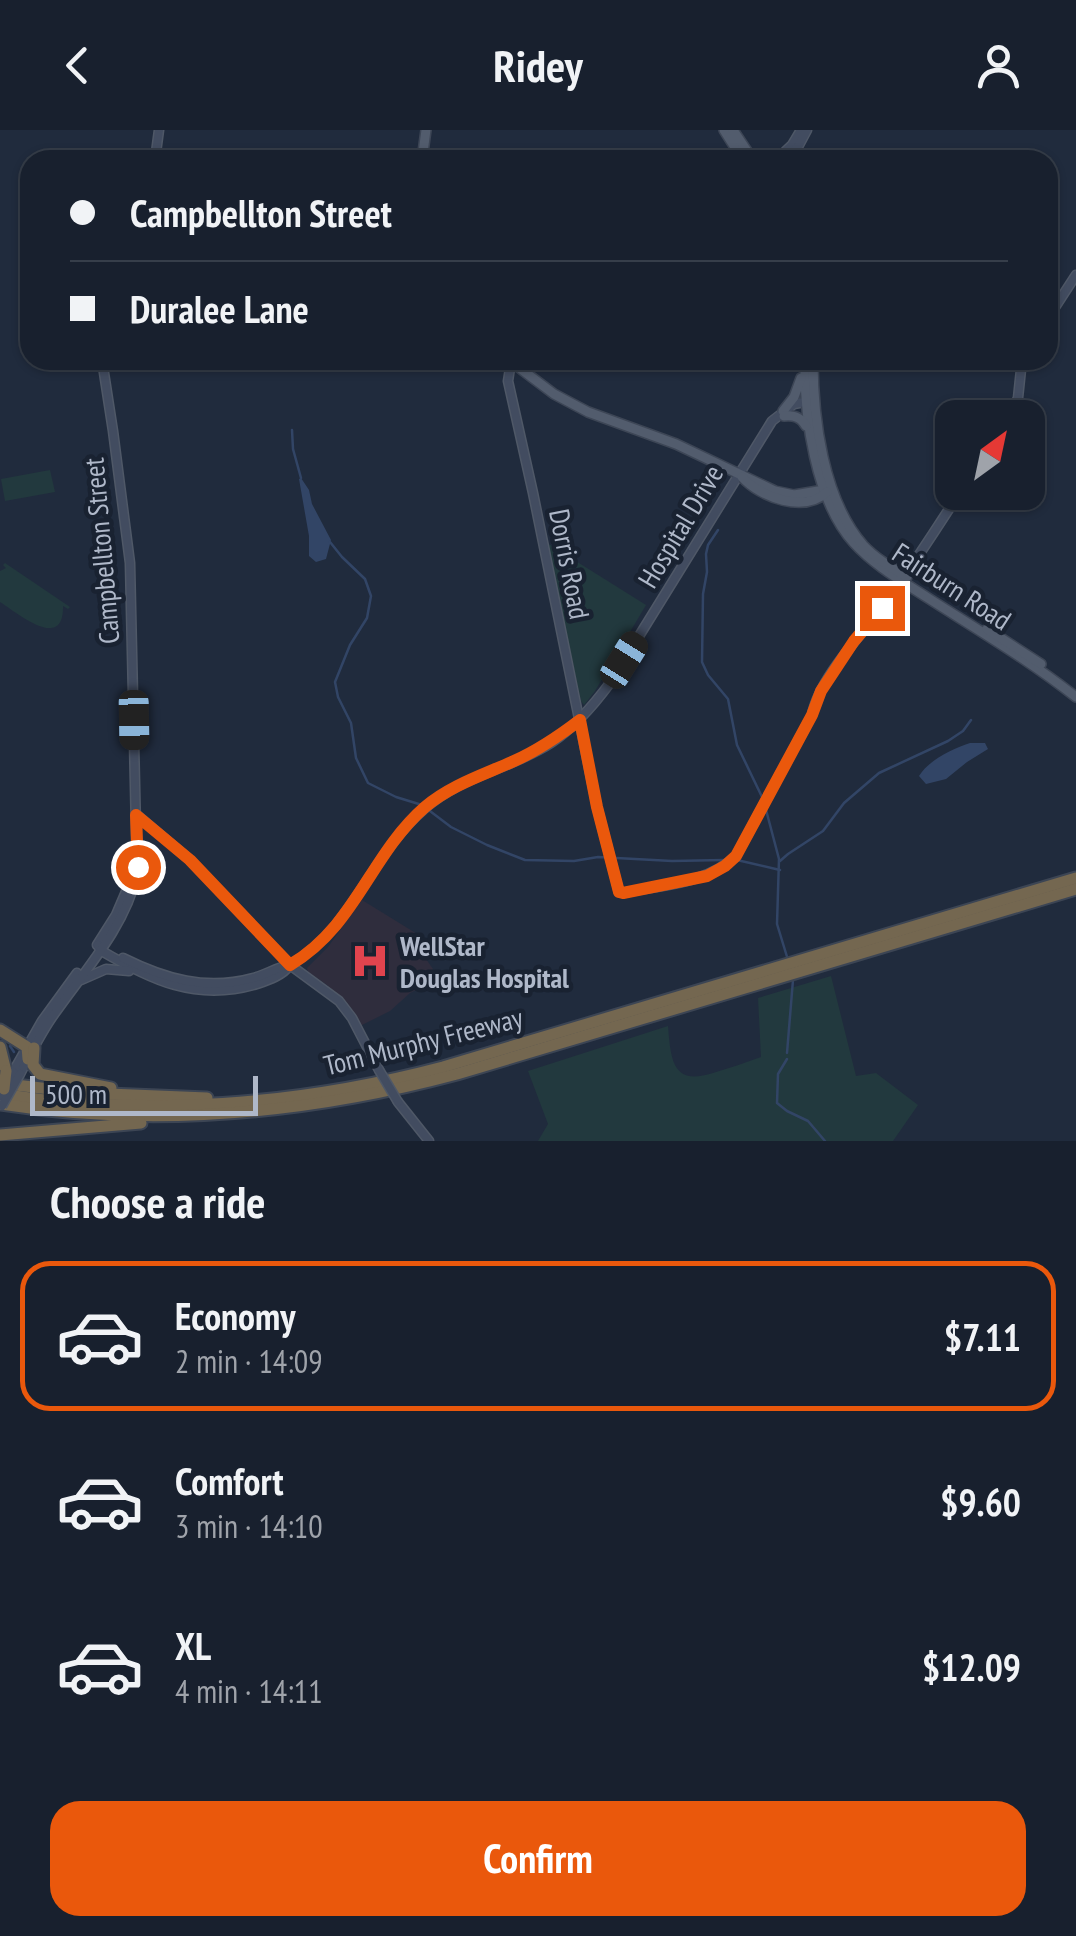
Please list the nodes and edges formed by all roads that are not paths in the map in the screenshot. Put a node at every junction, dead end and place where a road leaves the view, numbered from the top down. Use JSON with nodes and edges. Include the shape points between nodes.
{"nodes":[{"id":1,"x":804,"y":130,"type":"edge"},
{"id":2,"x":787,"y":150,"type":"edge"},
{"id":3,"x":1076,"y":275,"type":"edge"},
{"id":4,"x":1058,"y":303,"type":"edge"},
{"id":5,"x":104,"y":370,"type":"edge"},
{"id":6,"x":509,"y":370,"type":"edge"},
{"id":7,"x":522,"y":370,"type":"edge"},
{"id":8,"x":802,"y":370,"type":"edge"},
{"id":9,"x":804,"y":370,"type":"edge"},
{"id":10,"x":811,"y":370,"type":"edge"},
{"id":11,"x":1021,"y":370,"type":"edge"},
{"id":12,"x":1017,"y":400,"type":"edge"},
{"id":13,"x":806,"y":402,"type":"junction"},
{"id":14,"x":783,"y":414,"type":"junction"},
{"id":15,"x":809,"y":432,"type":"junction"},
{"id":16,"x":738,"y":473,"type":"junction"},
{"id":17,"x":830,"y":491,"type":"junction"},
{"id":18,"x":948,"y":510,"type":"edge"},
{"id":19,"x":903,"y":578,"type":"junction"},
{"id":20,"x":1076,"y":689,"type":"edge"},
{"id":21,"x":1076,"y":697,"type":"edge"},
{"id":22,"x":580,"y":720,"type":"junction"},
{"id":23,"x":136,"y":815,"type":"junction"},
{"id":24,"x":136,"y":859,"type":"junction"},
{"id":25,"x":1076,"y":876,"type":"edge"},
{"id":26,"x":1076,"y":889,"type":"edge"},
{"id":27,"x":113,"y":932,"type":"junction"},
{"id":28,"x":100,"y":947,"type":"junction"},
{"id":29,"x":278,"y":952,"type":"junction"},
{"id":30,"x":118,"y":956,"type":"junction"},
{"id":31,"x":304,"y":957,"type":"junction"},
{"id":32,"x":290,"y":965,"type":"junction"},
{"id":33,"x":278,"y":969,"type":"junction"},
{"id":34,"x":138,"y":973,"type":"junction"},
{"id":35,"x":310,"y":979,"type":"junction"},
{"id":36,"x":69,"y":989,"type":"junction"},
{"id":37,"x":0,"y":1030,"type":"edge"},
{"id":38,"x":35,"y":1033,"type":"joint"},
{"id":39,"x":0,"y":1047,"type":"edge"},
{"id":40,"x":26,"y":1049,"type":"junction"},
{"id":41,"x":4,"y":1090,"type":"edge"},
{"id":42,"x":144,"y":1095,"type":"junction"},
{"id":43,"x":276,"y":1099,"type":"junction"},
{"id":44,"x":185,"y":1116,"type":"junction"},
{"id":45,"x":0,"y":1136,"type":"edge"},
{"id":46,"x":429,"y":1141,"type":"edge"}],
"edges":[{"from":1,"to":2,"type":"street"},
{"from":3,"to":4,"type":"street"},
{"from":5,"to":23,"type":"street","name":"Campbellton Street","via":[[130,564]]},
{"from":6,"to":22,"type":"street","name":"Dorris Road"},
{"from":7,"to":16,"type":"main road","via":[[588,412]]},
{"from":8,"to":14,"type":"main road"},
{"from":9,"to":13,"type":"main road"},
{"from":10,"to":13,"type":"main road"},
{"from":11,"to":12,"type":"street"},
{"from":13,"to":14,"type":"street"},
{"from":13,"to":15,"type":"main road"},
{"from":13,"to":17,"type":"main road"},
{"from":14,"to":15,"type":"main road","via":[[800,419]]},
{"from":14,"to":16,"type":"street","name":"Hospital Drive"},
{"from":15,"to":17,"type":"main road"},
{"from":16,"to":17,"type":"main road","via":[[784,494]]},
{"from":16,"to":22,"type":"street","name":"Hospital Drive","via":[[610,683]]},
{"from":17,"to":19,"type":"main road","name":"Fairburn Road","via":[[865,547]]},
{"from":18,"to":19,"type":"street"},
{"from":19,"to":20,"type":"main road","name":"Fairburn Road"},
{"from":19,"to":21,"type":"main road","name":"Fairburn Road"},
{"from":19,"to":22,"type":"street","name":"Dorris Road","via":[[821,691],[742,847],[707,876],[619,892]]},
{"from":22,"to":31,"type":"street","name":"Hospital Drive","via":[[552,742],[427,806],[396,838],[328,936]]},
{"from":23,"to":24,"type":"street","name":"Campbellton Street"},
{"from":23,"to":29,"type":"street","via":[[190,860]]},
{"from":24,"to":27,"type":"street","name":"Campbellton Street","via":[[135,880]]},
{"from":24,"to":28,"type":"street","name":"Campbellton Street"},
{"from":25,"to":43,"type":"highway","name":"Tom Murphy Freeway","via":[[442,1068]]},
{"from":26,"to":44,"type":"highway","name":"Tom Murphy Freeway","via":[[421,1084],[297,1108]]},
{"from":27,"to":28,"type":"street","name":"Campbellton Street"},
{"from":27,"to":30,"type":"street"},
{"from":28,"to":30,"type":"street","name":"Hospital Drive"},
{"from":28,"to":34,"type":"street","name":"Hospital Drive"},
{"from":28,"to":36,"type":"street","name":"Campbellton Street"},
{"from":29,"to":32,"type":"street"},
{"from":29,"to":33,"type":"street"},
{"from":30,"to":33,"type":"street","name":"Hospital Drive","via":[[192,983],[232,983]]},
{"from":31,"to":32,"type":"street","name":"Hospital Drive"},
{"from":31,"to":35,"type":"street"},
{"from":32,"to":33,"type":"street","name":"Hospital Drive"},
{"from":32,"to":34,"type":"street","name":"Hospital Drive","via":[[263,982],[214,991]]},
{"from":32,"to":35,"type":"street"},
{"from":34,"to":36,"type":"street","via":[[100,971]]},
{"from":35,"to":46,"type":"street","bridge":true,"via":[[345,1009],[398,1102]]},
{"from":36,"to":38,"type":"street","name":"Campbellton Street"},
{"from":36,"to":40,"type":"street","name":"Campbellton Street"},
{"from":37,"to":40,"type":"highway"},
{"from":38,"to":40,"type":"highway","via":[[25,1040]]},
{"from":39,"to":41,"type":"highway"},
{"from":40,"to":41,"type":"street","name":"Campbellton Street"},
{"from":40,"to":42,"type":"highway","via":[[40,1074]]},
{"from":41,"to":42,"type":"highway"},
{"from":41,"to":43,"type":"highway","name":"Tom Murphy Freeway","via":[[134,1106]]},
{"from":41,"to":44,"type":"highway","name":"Tom Murphy Freeway","via":[[85,1114]]},
{"from":42,"to":43,"type":"highway"},
{"from":44,"to":45,"type":"highway"}]}
